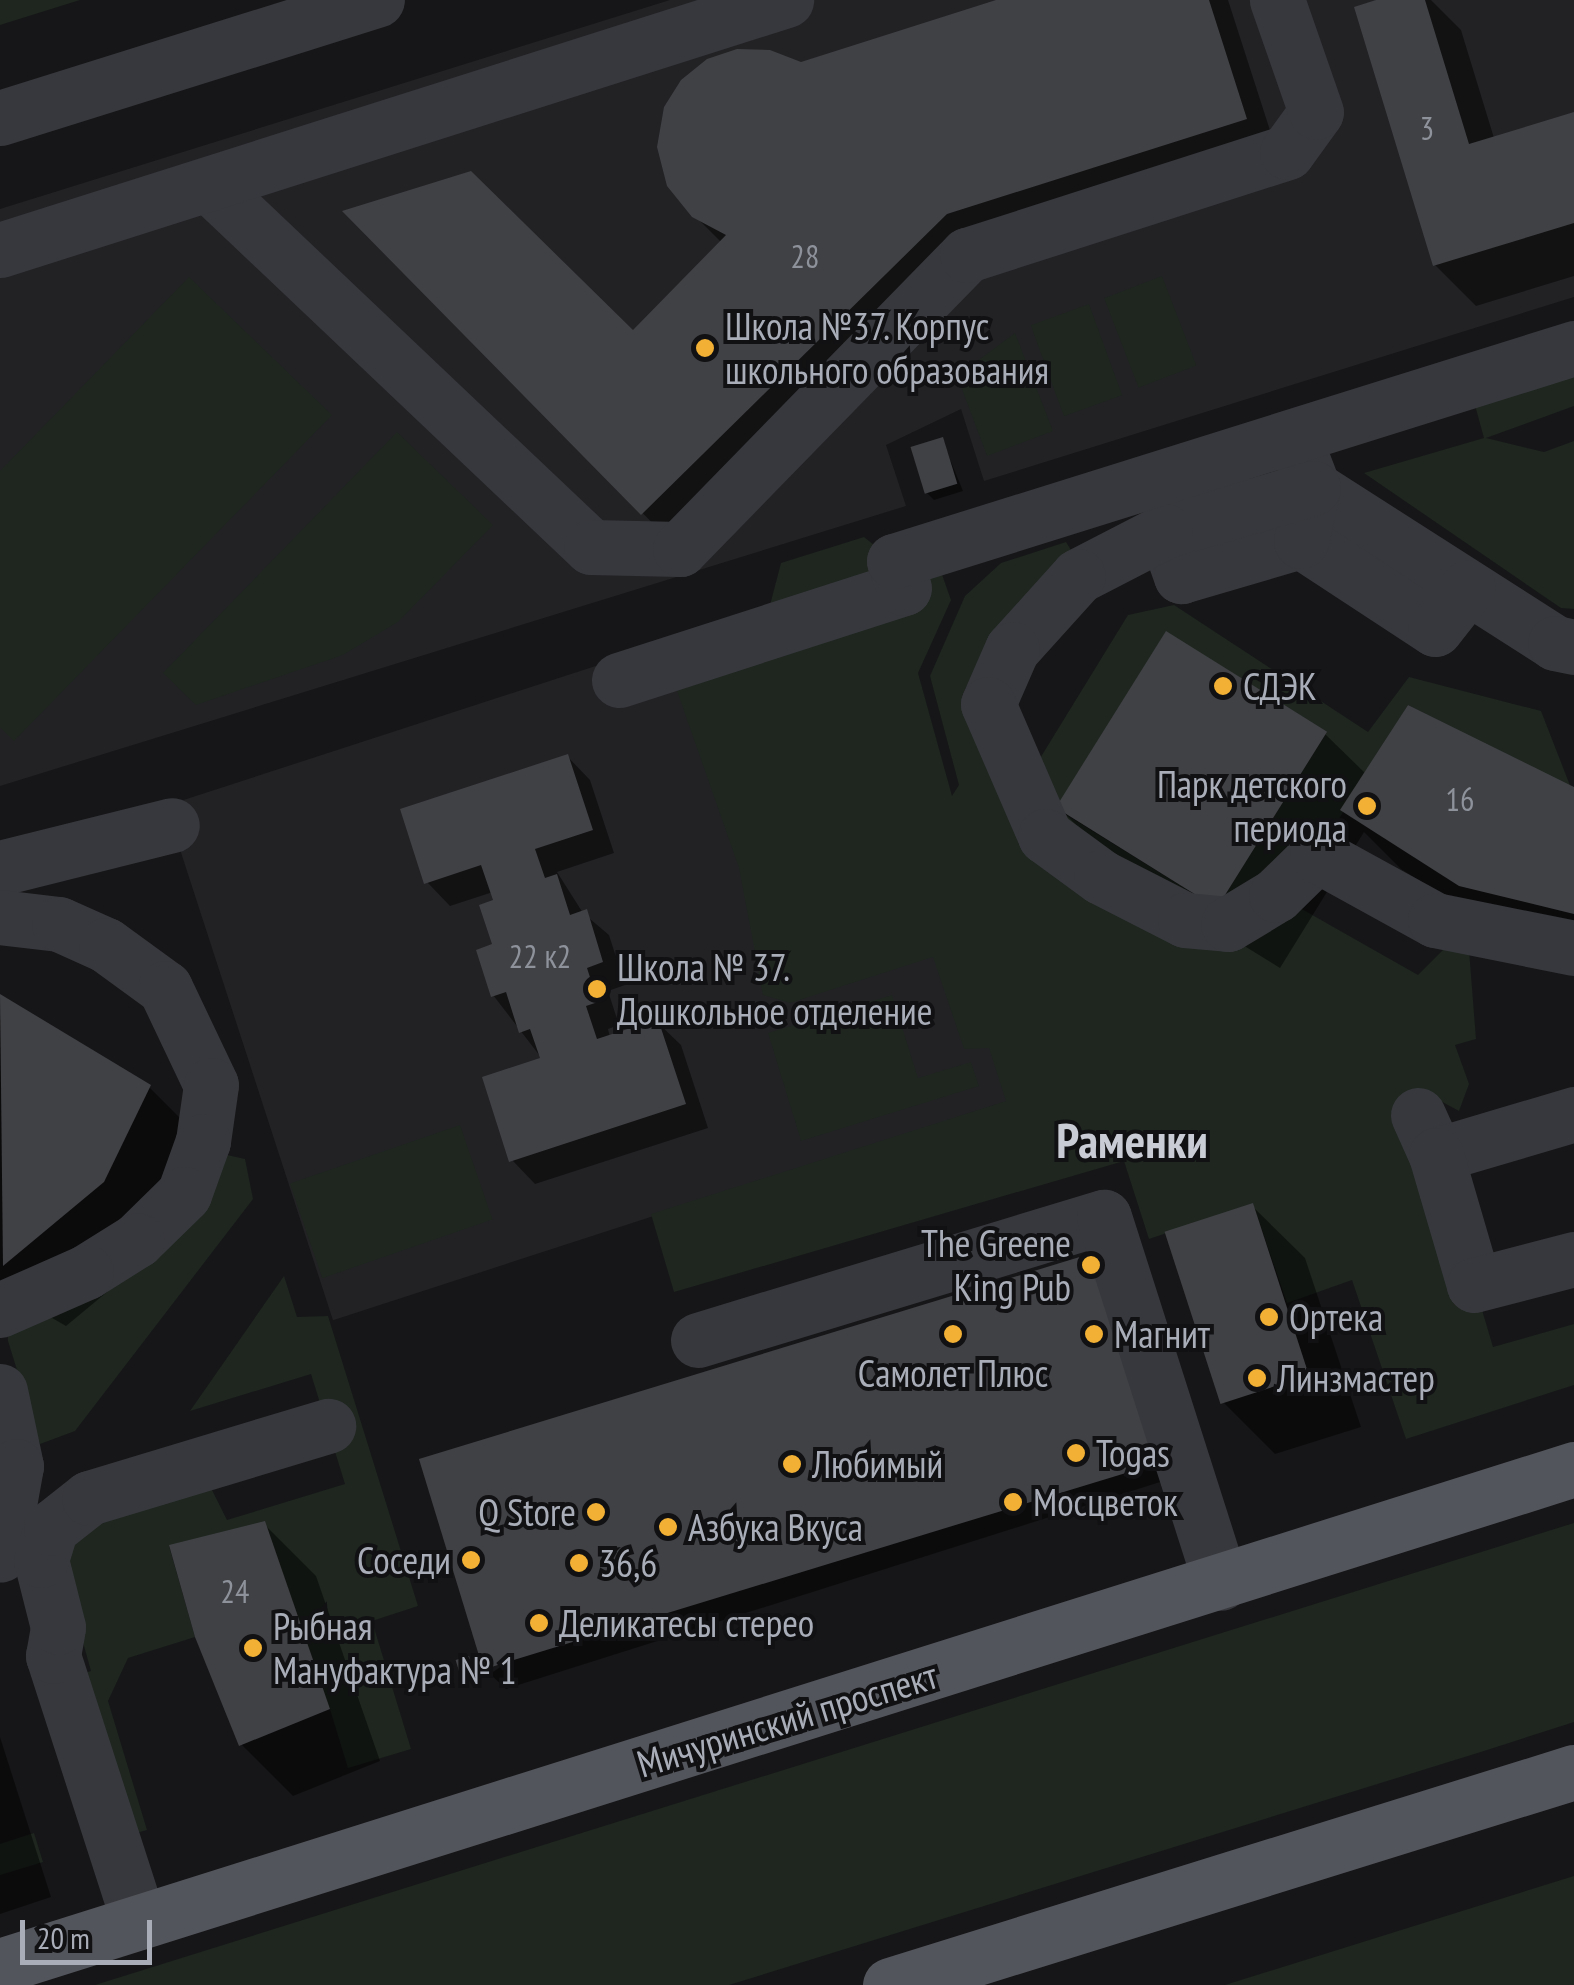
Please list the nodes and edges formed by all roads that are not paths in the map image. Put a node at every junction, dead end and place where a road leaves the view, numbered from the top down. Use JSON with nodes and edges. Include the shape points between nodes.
{"nodes":[{"id":1,"x":378,"y":0,"type":"edge"},
{"id":2,"x":786,"y":0,"type":"edge"},
{"id":3,"x":1277,"y":0,"type":"edge"},
{"id":4,"x":0,"y":118,"type":"edge"},
{"id":5,"x":209,"y":184,"type":"junction"},
{"id":6,"x":0,"y":250,"type":"edge"},
{"id":7,"x":1574,"y":348,"type":"edge"},
{"id":8,"x":1292,"y":434,"type":"junction"},
{"id":9,"x":1313,"y":488,"type":"junction"},
{"id":10,"x":1166,"y":531,"type":"junction"},
{"id":11,"x":1300,"y":541,"type":"junction"},
{"id":12,"x":1468,"y":587,"type":"junction"},
{"id":13,"x":1574,"y":648,"type":"edge"},
{"id":14,"x":620,"y":680,"type":"dead end"},
{"id":15,"x":172,"y":825,"type":"dead end"},
{"id":16,"x":1,"y":903,"type":"edge"},
{"id":17,"x":1574,"y":948,"type":"edge"},
{"id":18,"x":1574,"y":1114,"type":"edge"},
{"id":19,"x":1574,"y":1259,"type":"edge"},
{"id":20,"x":2,"y":1306,"type":"edge"},
{"id":21,"x":698,"y":1340,"type":"dead end"},
{"id":22,"x":0,"y":1392,"type":"edge"},
{"id":23,"x":328,"y":1426,"type":"dead end"},
{"id":24,"x":1574,"y":1469,"type":"edge"},
{"id":25,"x":0,"y":1555,"type":"edge"},
{"id":26,"x":1221,"y":1583,"type":"junction"},
{"id":27,"x":1574,"y":1772,"type":"edge"},
{"id":28,"x":139,"y":1922,"type":"junction"},
{"id":29,"x":0,"y":1966,"type":"edge"},
{"id":30,"x":918,"y":1981,"type":"edge"}],
"edges":[{"from":1,"to":4,"type":"street"},
{"from":2,"to":5,"type":"street"},
{"from":3,"to":5,"type":"street","via":[[1316,112],[1287,152],[967,255],[680,549],[591,547]]},
{"from":5,"to":6,"type":"street"},
{"from":7,"to":8,"type":"street"},
{"from":8,"to":9,"type":"street"},
{"from":8,"to":14,"type":"street","via":[[894,561],[904,588]]},
{"from":9,"to":10,"type":"street"},
{"from":9,"to":11,"type":"street"},
{"from":9,"to":12,"type":"street"},
{"from":10,"to":11,"type":"street","via":[[1181,576]]},
{"from":10,"to":17,"type":"street","via":[[1078,576],[1012,650],[988,704],[1044,836],[1102,877],[1185,920],[1228,924],[1276,895],[1317,855],[1435,920]]},
{"from":11,"to":12,"type":"street","via":[[1435,628]]},
{"from":12,"to":13,"type":"street","via":[[1555,643]]},
{"from":15,"to":16,"type":"street"},
{"from":16,"to":20,"type":"street","via":[[106,945],[165,988],[211,1085],[203,1141],[184,1194],[137,1240]]},
{"from":18,"to":19,"type":"street","via":[[1427,1135],[1474,1285]]},
{"from":21,"to":26,"type":"street","via":[[1104,1217]]},
{"from":22,"to":25,"type":"street","via":[[16,1466]]},
{"from":23,"to":28,"type":"street","via":[[89,1498],[51,1528],[41,1560],[58,1627],[53,1656]]},
{"from":24,"to":26,"type":"main road","name":"Мичуринский проспект"},
{"from":26,"to":28,"type":"main road","name":"Мичуринский проспект"},
{"from":27,"to":30,"type":"main road"},
{"from":28,"to":29,"type":"main road","name":"Мичуринский проспект"}]}
